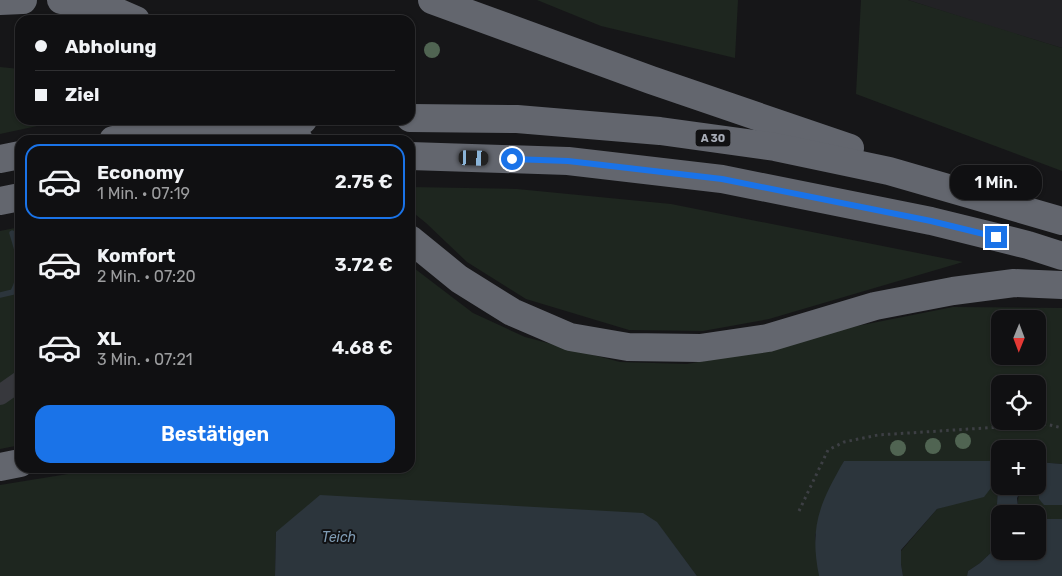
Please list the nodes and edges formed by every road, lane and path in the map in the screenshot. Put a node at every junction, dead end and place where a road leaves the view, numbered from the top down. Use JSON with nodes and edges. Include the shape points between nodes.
{"nodes":[{"id":1,"x":23,"y":0,"type":"edge"},
{"id":2,"x":61,"y":0,"type":"edge"},
{"id":3,"x":432,"y":0,"type":"edge"},
{"id":4,"x":0,"y":1,"type":"edge"},
{"id":5,"x":124,"y":15,"type":"edge"},
{"id":6,"x":415,"y":118,"type":"edge"},
{"id":7,"x":244,"y":125,"type":"edge"},
{"id":8,"x":282,"y":125,"type":"edge"},
{"id":9,"x":145,"y":135,"type":"edge"},
{"id":10,"x":293,"y":135,"type":"edge"},
{"id":11,"x":15,"y":156,"type":"edge"},
{"id":12,"x":415,"y":156,"type":"edge"},
{"id":13,"x":0,"y":159,"type":"edge"},
{"id":14,"x":15,"y":198,"type":"edge"},
{"id":15,"x":0,"y":201,"type":"edge"},
{"id":16,"x":1009,"y":204,"type":"junction"},
{"id":17,"x":1062,"y":221,"type":"edge"},
{"id":18,"x":415,"y":243,"type":"edge"},
{"id":19,"x":1062,"y":256,"type":"edge"},
{"id":20,"x":1062,"y":285,"type":"edge"},
{"id":21,"x":15,"y":384,"type":"edge"},
{"id":22,"x":0,"y":395,"type":"edge"},
{"id":23,"x":1062,"y":428,"type":"edge"},
{"id":24,"x":15,"y":464,"type":"edge"},
{"id":25,"x":0,"y":467,"type":"edge"},
{"id":26,"x":799,"y":511,"type":"dead end"}],
"edges":[{"from":1,"to":4,"type":"highway"},
{"from":2,"to":5,"type":"highway","via":[[108,8]]},
{"from":3,"to":16,"type":"highway"},
{"from":6,"to":16,"type":"highway","number":"A 30","via":[[517,119],[660,131],[775,147],[889,171]]},
{"from":7,"to":9,"type":"highway"},
{"from":8,"to":10,"type":"highway","bridge":true},
{"from":11,"to":13,"type":"highway"},
{"from":12,"to":19,"type":"highway","via":[[568,161],[722,179],[931,221]]},
{"from":14,"to":15,"type":"highway"},
{"from":16,"to":17,"type":"highway","number":"A 30"},
{"from":18,"to":20,"type":"highway","via":[[459,279],[512,312],[570,337],[628,347],[700,348],[768,338],[875,306],[952,291],[1014,283]]},
{"from":21,"to":22,"type":"lane"},
{"from":23,"to":26,"type":"path","via":[[1046,424],[878,435],[844,442],[828,450]]},
{"from":24,"to":25,"type":"highway"}]}
